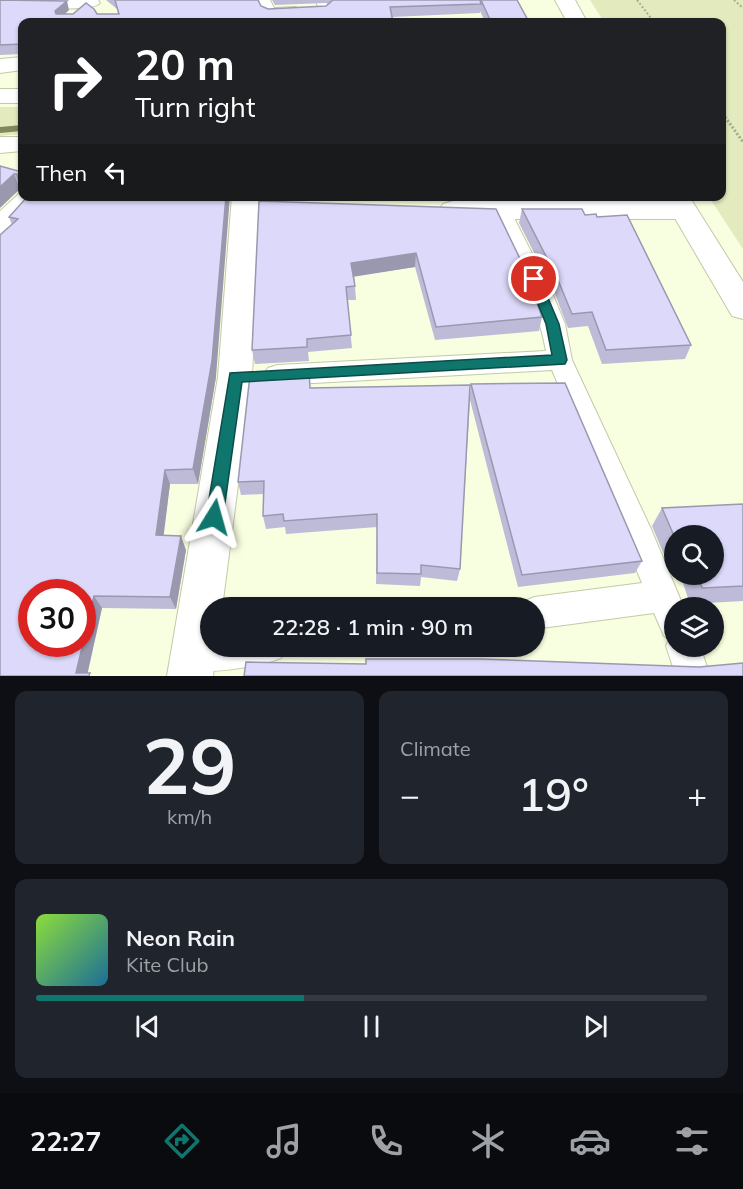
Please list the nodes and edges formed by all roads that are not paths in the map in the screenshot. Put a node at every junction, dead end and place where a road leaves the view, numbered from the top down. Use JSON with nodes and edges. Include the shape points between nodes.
{"nodes":[{"id":1,"x":34,"y":0,"type":"edge"},
{"id":2,"x":263,"y":0,"type":"edge"},
{"id":3,"x":565,"y":0,"type":"edge"},
{"id":4,"x":92,"y":2,"type":"edge"},
{"id":5,"x":326,"y":11,"type":"edge"},
{"id":6,"x":108,"y":14,"type":"edge"},
{"id":7,"x":73,"y":16,"type":"edge"},
{"id":8,"x":576,"y":18,"type":"edge"},
{"id":9,"x":18,"y":64,"type":"edge"},
{"id":10,"x":0,"y":66,"type":"edge"},
{"id":11,"x":0,"y":96,"type":"edge"},
{"id":12,"x":18,"y":96,"type":"edge"},
{"id":13,"x":18,"y":144,"type":"edge"},
{"id":14,"x":0,"y":145,"type":"edge"},
{"id":15,"x":28,"y":201,"type":"edge"},
{"id":16,"x":254,"y":201,"type":"edge"},
{"id":17,"x":678,"y":203,"type":"edge"},
{"id":18,"x":431,"y":209,"type":"edge"},
{"id":19,"x":501,"y":212,"type":"junction"},
{"id":20,"x":0,"y":226,"type":"edge"},
{"id":21,"x":743,"y":308,"type":"edge"},
{"id":22,"x":560,"y":360,"type":"junction"},
{"id":23,"x":235,"y":377,"type":"junction"},
{"id":24,"x":663,"y":596,"type":"joint"},
{"id":25,"x":545,"y":612,"type":"edge"},
{"id":26,"x":227,"y":657,"type":"edge"},
{"id":27,"x":687,"y":657,"type":"edge"},
{"id":28,"x":192,"y":666,"type":"edge"},
{"id":29,"x":693,"y":676,"type":"edge"}],
"edges":[{"from":1,"to":4,"type":"street"},
{"from":2,"to":5,"type":"lane","via":[[269,12]]},
{"from":3,"to":8,"type":"street"},
{"from":4,"to":6,"type":"street"},
{"from":4,"to":7,"type":"lane"},
{"from":9,"to":10,"type":"street"},
{"from":11,"to":12,"type":"street"},
{"from":13,"to":14,"type":"street"},
{"from":15,"to":20,"type":"street"},
{"from":16,"to":23,"type":"street"},
{"from":17,"to":19,"type":"street"},
{"from":17,"to":21,"type":"street"},
{"from":18,"to":19,"type":"street"},
{"from":19,"to":22,"type":"lane","via":[[542,295]]},
{"from":22,"to":23,"type":"lane"},
{"from":22,"to":24,"type":"lane"},
{"from":23,"to":28,"type":"street"},
{"from":24,"to":25,"type":"lane"},
{"from":26,"to":28,"type":"lane"},
{"from":27,"to":29,"type":"lane"}]}
